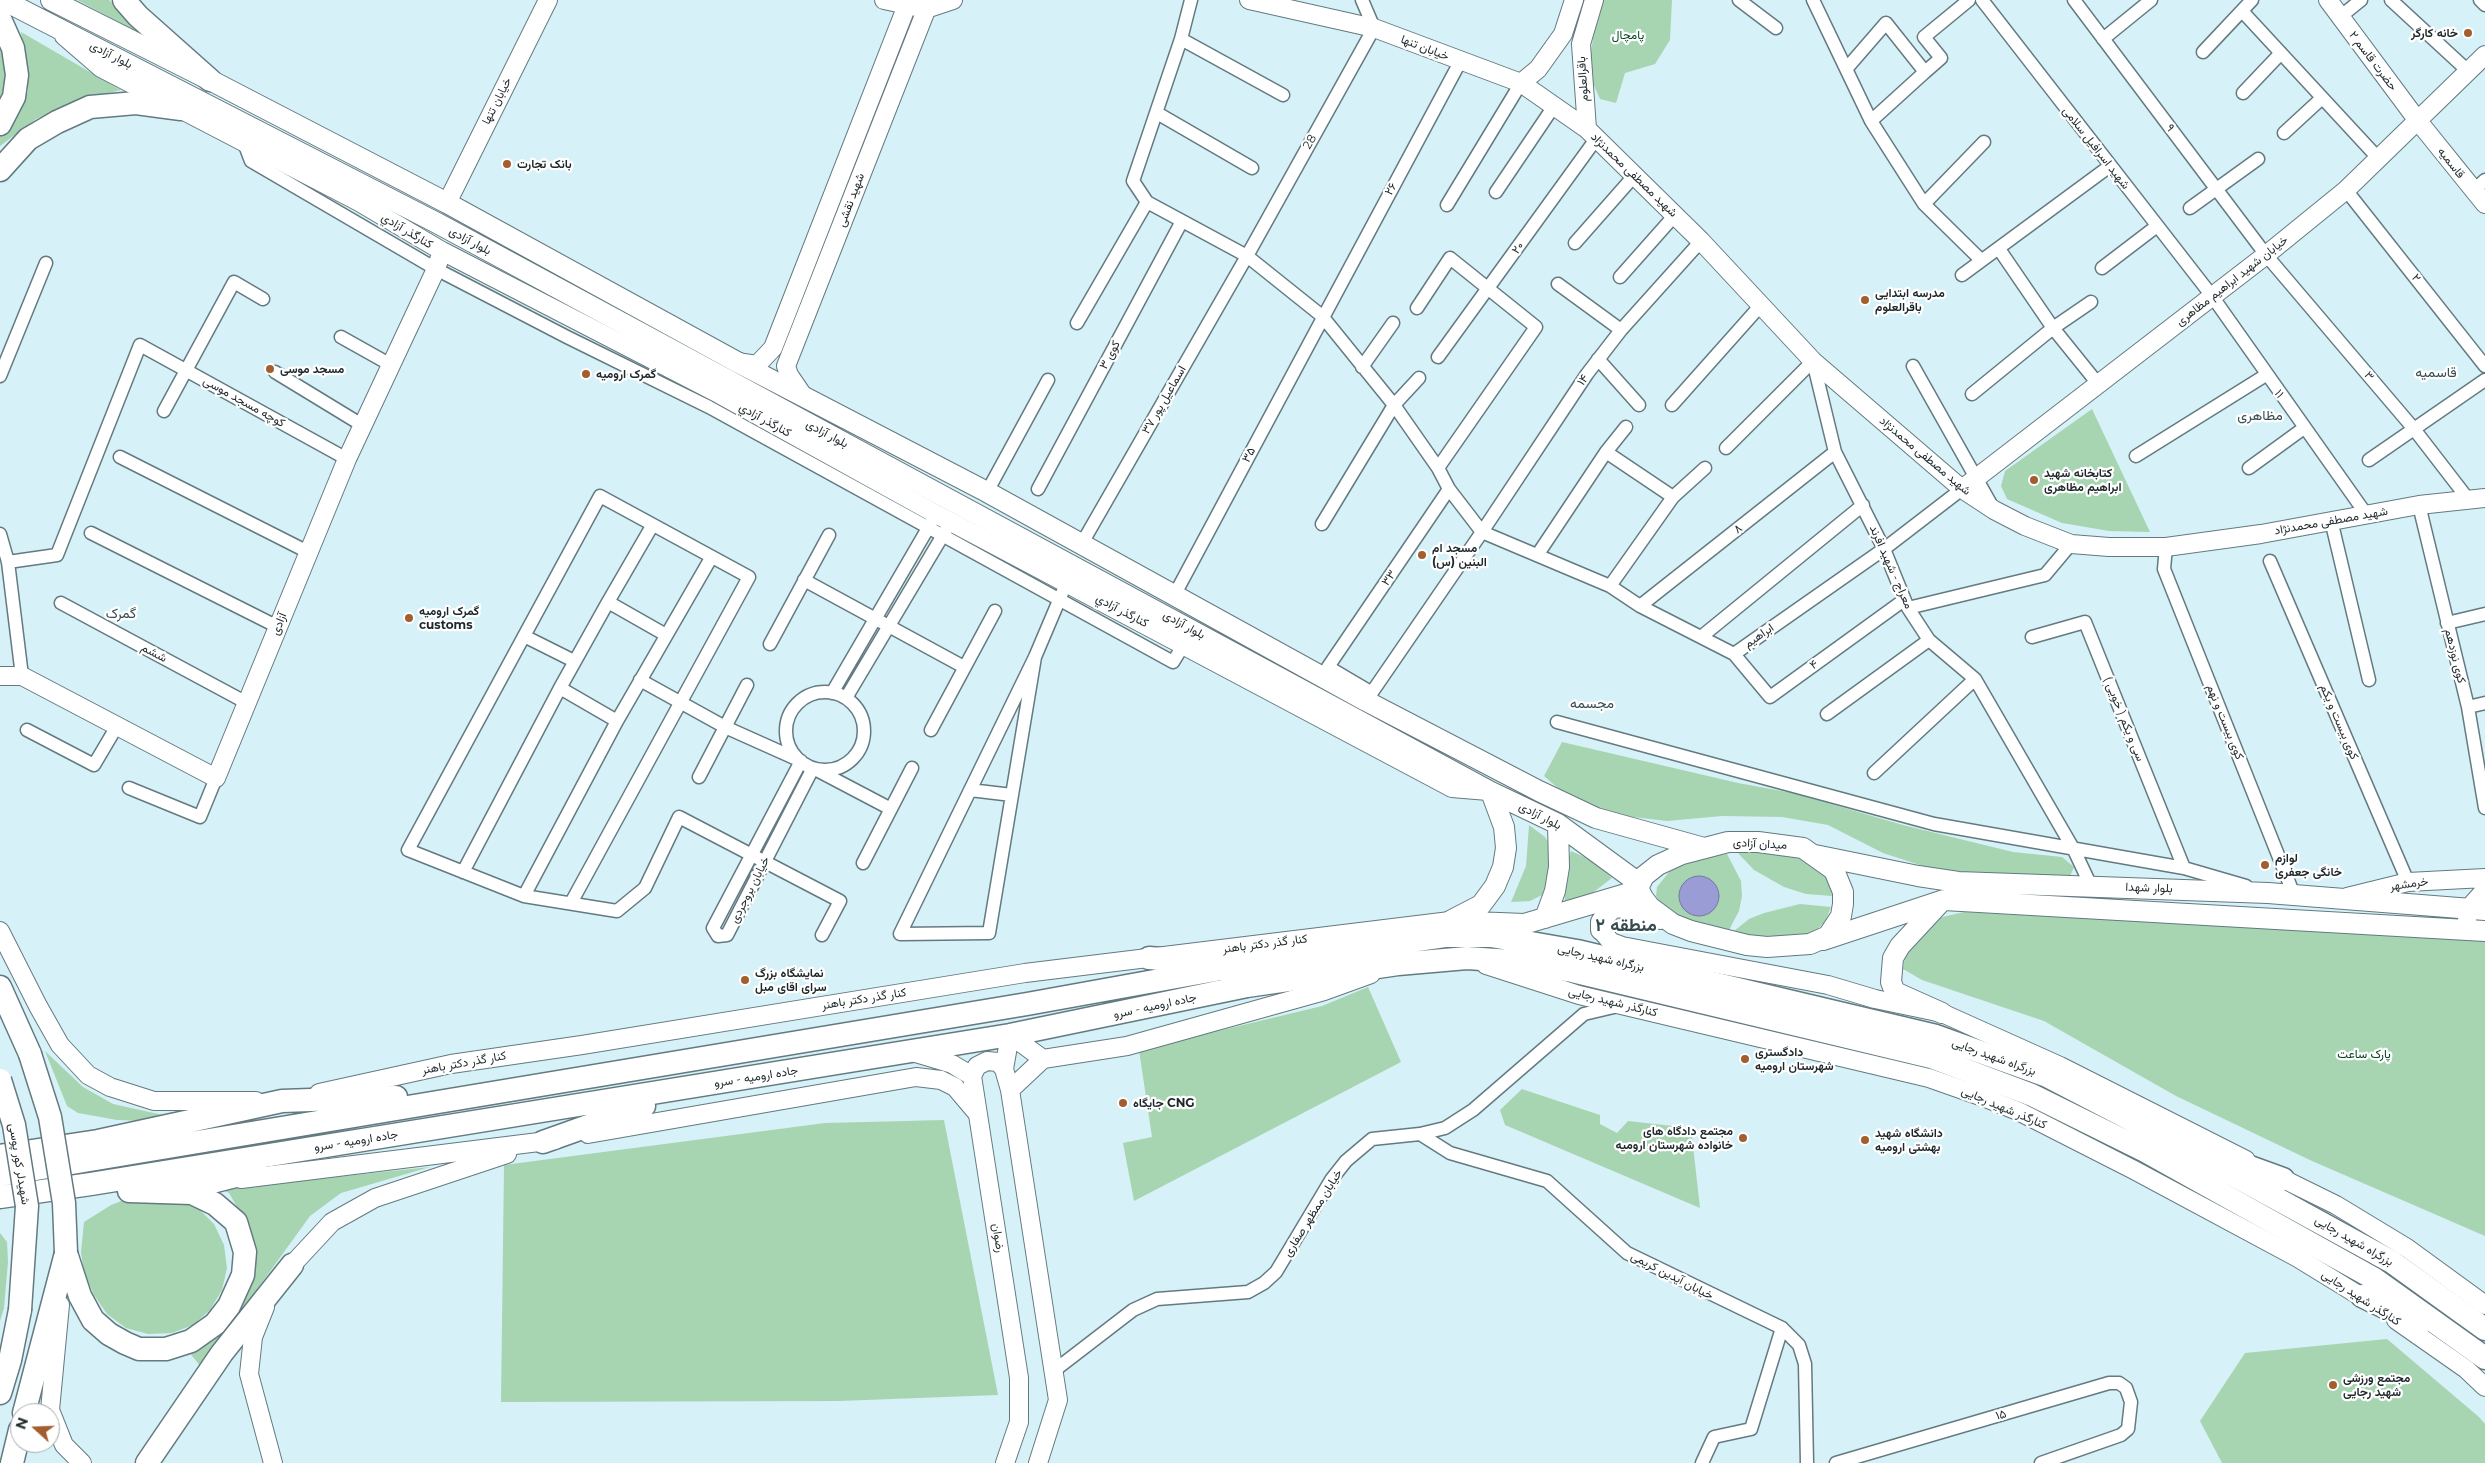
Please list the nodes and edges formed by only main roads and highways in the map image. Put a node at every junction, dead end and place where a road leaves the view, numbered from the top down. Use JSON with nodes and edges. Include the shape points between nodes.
{"nodes":[{"id":1,"x":4,"y":0,"type":"edge"},
{"id":2,"x":51,"y":0,"type":"edge"},
{"id":3,"x":124,"y":0,"type":"edge"},
{"id":4,"x":548,"y":0,"type":"edge"},
{"id":5,"x":884,"y":0,"type":"edge"},
{"id":6,"x":953,"y":0,"type":"edge"},
{"id":7,"x":1249,"y":0,"type":"edge"},
{"id":8,"x":1574,"y":0,"type":"edge"},
{"id":9,"x":1594,"y":0,"type":"edge"},
{"id":10,"x":2328,"y":0,"type":"edge"},
{"id":11,"x":907,"y":3,"type":"edge"},
{"id":12,"x":928,"y":4,"type":"edge"},
{"id":13,"x":1306,"y":6,"type":"edge"},
{"id":14,"x":0,"y":19,"type":"edge"},
{"id":15,"x":50,"y":24,"type":"junction"},
{"id":16,"x":2485,"y":54,"type":"edge"},
{"id":17,"x":210,"y":80,"type":"junction"},
{"id":18,"x":1521,"y":83,"type":"junction"},
{"id":19,"x":181,"y":109,"type":"junction"},
{"id":20,"x":2418,"y":121,"type":"junction"},
{"id":21,"x":0,"y":124,"type":"edge"},
{"id":22,"x":1591,"y":134,"type":"junction"},
{"id":23,"x":0,"y":170,"type":"edge"},
{"id":24,"x":2479,"y":185,"type":"edge"},
{"id":25,"x":447,"y":203,"type":"junction"},
{"id":26,"x":2485,"y":204,"type":"edge"},
{"id":27,"x":442,"y":252,"type":"junction"},
{"id":28,"x":767,"y":356,"type":"junction"},
{"id":29,"x":737,"y":362,"type":"junction"},
{"id":30,"x":786,"y":366,"type":"junction"},
{"id":31,"x":804,"y":397,"type":"junction"},
{"id":32,"x":1962,"y":490,"type":"junction"},
{"id":33,"x":2477,"y":499,"type":"edge"},
{"id":34,"x":944,"y":517,"type":"junction"},
{"id":35,"x":0,"y":676,"type":"edge"},
{"id":36,"x":1491,"y":792,"type":"junction"},
{"id":37,"x":1558,"y":824,"type":"junction"},
{"id":38,"x":1704,"y":848,"type":"junction"},
{"id":39,"x":1815,"y":855,"type":"junction"},
{"id":40,"x":2485,"y":878,"type":"edge"},
{"id":41,"x":1640,"y":887,"type":"junction"},
{"id":42,"x":2485,"y":890,"type":"edge"},
{"id":43,"x":1944,"y":900,"type":"junction"},
{"id":44,"x":2335,"y":900,"type":"junction"},
{"id":45,"x":2476,"y":909,"type":"edge"},
{"id":46,"x":1545,"y":918,"type":"junction"},
{"id":47,"x":1673,"y":924,"type":"junction"},
{"id":48,"x":1447,"y":929,"type":"junction"},
{"id":49,"x":1601,"y":930,"type":"joint"},
{"id":50,"x":2476,"y":930,"type":"edge"},
{"id":51,"x":3,"y":939,"type":"edge"},
{"id":52,"x":1823,"y":940,"type":"junction"},
{"id":53,"x":1149,"y":958,"type":"junction"},
{"id":54,"x":1466,"y":958,"type":"junction"},
{"id":55,"x":1511,"y":961,"type":"joint"},
{"id":56,"x":1398,"y":964,"type":"junction"},
{"id":57,"x":1243,"y":965,"type":"junction"},
{"id":58,"x":0,"y":987,"type":"edge"},
{"id":59,"x":1942,"y":1013,"type":"junction"},
{"id":60,"x":1010,"y":1036,"type":"junction"},
{"id":61,"x":912,"y":1052,"type":"junction"},
{"id":62,"x":1043,"y":1059,"type":"junction"},
{"id":63,"x":1004,"y":1069,"type":"junction"},
{"id":64,"x":972,"y":1076,"type":"junction"},
{"id":65,"x":0,"y":1080,"type":"edge"},
{"id":66,"x":698,"y":1087,"type":"junction"},
{"id":67,"x":1010,"y":1090,"type":"junction"},
{"id":68,"x":481,"y":1094,"type":"junction"},
{"id":69,"x":282,"y":1101,"type":"junction"},
{"id":70,"x":977,"y":1113,"type":"junction"},
{"id":71,"x":2155,"y":1132,"type":"junction"},
{"id":72,"x":401,"y":1134,"type":"junction"},
{"id":73,"x":543,"y":1142,"type":"junction"},
{"id":74,"x":0,"y":1156,"type":"edge"},
{"id":75,"x":0,"y":1175,"type":"edge"},
{"id":76,"x":2283,"y":1179,"type":"junction"},
{"id":77,"x":208,"y":1182,"type":"junction"},
{"id":78,"x":128,"y":1191,"type":"junction"},
{"id":79,"x":0,"y":1197,"type":"edge"},
{"id":80,"x":0,"y":1210,"type":"edge"},
{"id":81,"x":66,"y":1254,"type":"junction"},
{"id":82,"x":292,"y":1265,"type":"junction"},
{"id":83,"x":2362,"y":1296,"type":"junction"},
{"id":84,"x":2485,"y":1305,"type":"edge"},
{"id":85,"x":20,"y":1310,"type":"junction"},
{"id":86,"x":2485,"y":1329,"type":"edge"},
{"id":87,"x":0,"y":1342,"type":"edge"},
{"id":88,"x":2480,"y":1354,"type":"edge"},
{"id":89,"x":2485,"y":1388,"type":"edge"},
{"id":90,"x":0,"y":1393,"type":"edge"},
{"id":91,"x":27,"y":1403,"type":"edge"},
{"id":92,"x":82,"y":1463,"type":"edge"},
{"id":93,"x":147,"y":1463,"type":"edge"},
{"id":94,"x":273,"y":1463,"type":"edge"},
{"id":95,"x":1005,"y":1463,"type":"edge"},
{"id":96,"x":1038,"y":1463,"type":"edge"}],
"edges":[{"from":1,"to":15,"type":"main road","name":"بلوار آزادی"},
{"from":2,"to":17,"type":"main road","name":"بلوار آزادی"},
{"from":3,"to":17,"type":"highway"},
{"from":4,"to":25,"type":"main road","name":"خیابان تنها"},
{"from":5,"to":11,"type":"main road"},
{"from":6,"to":12,"type":"main road"},
{"from":7,"to":13,"type":"main road","name":"خیابان تنها"},
{"from":8,"to":18,"type":"main road","via":[[1563,34],[1538,69]]},
{"from":9,"to":22,"type":"main road","name":"باقرالعلوم","via":[[1581,44]]},
{"from":10,"to":20,"type":"main road","name":"۲ حضرت قاسم"},
{"from":11,"to":12,"type":"main road"},
{"from":11,"to":28,"type":"main road","name":"شهید نقشی"},
{"from":12,"to":30,"type":"main road","name":"شهید نقشی"},
{"from":13,"to":18,"type":"main road","name":"خیابان تنها"},
{"from":14,"to":21,"type":"highway","via":[[13,48],[17,75],[14,97]]},
{"from":15,"to":19,"type":"main road","name":"کنارگذر آزادي","via":[[101,68]]},
{"from":15,"to":34,"type":"main road","name":"بلوار آزادی","via":[[436,223]]},
{"from":16,"to":20,"type":"main road","name":"خیابان شهید ابراهیم مظاهری"},
{"from":17,"to":25,"type":"main road","name":"بلوار آزادی"},
{"from":18,"to":22,"type":"main road","name":"خیابان تنها"},
{"from":19,"to":23,"type":"highway","via":[[136,103],[90,107],[28,139]]},
{"from":19,"to":27,"type":"main road","name":"کنارگذر آزادي","via":[[359,202]]},
{"from":20,"to":24,"type":"main road","name":"قاسمیه"},
{"from":20,"to":32,"type":"main road","name":"خیابان شهید ابراهیم مظاهری","via":[[2346,190],[2266,256]]},
{"from":22,"to":32,"type":"main road","name":"شهید مصطفی محمدنژاد","via":[[1701,241],[1813,362]]},
{"from":24,"to":26,"type":"main road","name":"قاسمیه"},
{"from":25,"to":29,"type":"main road","name":"بلوار آزادی"},
{"from":27,"to":34,"type":"main road","name":"کنارگذر آزادي","via":[[719,394]]},
{"from":27,"to":35,"type":"main road","name":"آزادی","via":[[347,459],[216,778],[22,676]]},
{"from":28,"to":29,"type":"main road","via":[[757,365]]},
{"from":28,"to":30,"type":"main road","via":[[778,369]]},
{"from":29,"to":31,"type":"main road","name":"بلوار آزادی"},
{"from":30,"to":31,"type":"main road"},
{"from":31,"to":38,"type":"main road","name":"بلوار آزادی","via":[[1596,818]]},
{"from":32,"to":33,"type":"main road","name":"شهید مصطفی محمدنژاد","via":[[2025,526],[2070,544],[2109,547],[2166,547]]},
{"from":34,"to":36,"type":"main road","name":"بلوار آزادی"},
{"from":34,"to":36,"type":"main road","name":"کنارگذر آزادي","via":[[1452,788]]},
{"from":36,"to":37,"type":"main road","name":"بلوار آزادی"},
{"from":36,"to":48,"type":"main road","via":[[1504,827],[1506,848],[1503,867],[1495,886],[1481,905]]},
{"from":37,"to":41,"type":"main road","name":"بلوار آزادی"},
{"from":37,"to":46,"type":"main road","via":[[1559,867]]},
{"from":38,"to":39,"type":"main road","name":"میدان آزادی","via":[[1728,842],[1758,842],[1803,848]]},
{"from":38,"to":41,"type":"main road","name":"میدان آزادی","via":[[1658,865],[1644,876]]},
{"from":39,"to":44,"type":"main road","name":"بلوار شهدا","via":[[1958,882],[2268,892]]},
{"from":39,"to":52,"type":"main road","name":"میدان آزادی","via":[[1834,870],[1843,892],[1841,916]]},
{"from":40,"to":44,"type":"main road","name":"خرمشهر","via":[[2408,882]]},
{"from":41,"to":46,"type":"main road"},
{"from":41,"to":47,"type":"main road","via":[[1650,907]]},
{"from":42,"to":45,"type":"main road"},
{"from":43,"to":50,"type":"main road","name":"بلوار شهدا"},
{"from":43,"to":52,"type":"main road","name":"بلوار شهدا"},
{"from":43,"to":59,"type":"main road","via":[[1900,946],[1890,982],[1895,992]]},
{"from":44,"to":45,"type":"main road","name":"بلوار شهدا"},
{"from":45,"to":50,"type":"main road"},
{"from":46,"to":48,"type":"main road","via":[[1524,924]]},
{"from":47,"to":49,"type":"main road","via":[[1619,908],[1606,915],[1601,922]]},
{"from":47,"to":52,"type":"main road","via":[[1767,948]]},
{"from":48,"to":53,"type":"main road","name":"کنار گذر دکتر باهنر"},
{"from":48,"to":57,"type":"highway","name":"جاده ارومیه - سرو"},
{"from":48,"to":71,"type":"highway","name":"بزرگراه شهید رجایی","via":[[1577,951],[1936,1036],[2047,1076]]},
{"from":49,"to":59,"type":"main road","via":[[1611,942],[1622,946],[1828,985]]},
{"from":51,"to":69,"type":"main road","name":"کنار گذر دکتر باهنر","via":[[60,1045],[88,1075],[154,1101]]},
{"from":53,"to":57,"type":"highway"},
{"from":53,"to":69,"type":"main road","name":"کنار گذر دکتر باهنر","via":[[1025,972],[451,1064]]},
{"from":54,"to":55,"type":"highway","name":"جاده ارومیه - سرو"},
{"from":54,"to":56,"type":"highway","name":"جاده ارومیه - سرو"},
{"from":54,"to":83,"type":"main road","name":"کنارگذر شهید رجایی","via":[[1579,995],[1929,1078],[1983,1097],[2020,1112],[2143,1175]]},
{"from":55,"to":88,"type":"highway","name":"بزرگراه شهید رجایی","via":[[1581,974],[1931,1057],[2032,1095],[2145,1151],[2307,1239],[2373,1278]]},
{"from":56,"to":60,"type":"highway","name":"جاده ارومیه - سرو","via":[[1247,986]]},
{"from":56,"to":62,"type":"main road","via":[[1324,992],[1127,1046]]},
{"from":57,"to":68,"type":"highway","name":"جاده ارومیه - سرو","via":[[1018,1006]]},
{"from":58,"to":81,"type":"highway","bridge":true,"via":[[30,1054],[50,1117],[64,1203]]},
{"from":59,"to":76,"type":"main road","via":[[2060,1066]]},
{"from":60,"to":61,"type":"highway","name":"جاده ارومیه - سرو"},
{"from":60,"to":62,"type":"main road"},
{"from":60,"to":63,"type":"main road"},
{"from":61,"to":64,"type":"main road","via":[[952,1064]]},
{"from":61,"to":66,"type":"highway","name":"جاده ارومیه - سرو"},
{"from":62,"to":67,"type":"main road"},
{"from":63,"to":64,"type":"main road","via":[[998,1062],[987,1061],[977,1066]]},
{"from":63,"to":67,"type":"main road"},
{"from":64,"to":70,"type":"main road","name":"رضوان"},
{"from":65,"to":85,"type":"highway","name":"شهیدلر کور پوسی","bridge":true,"via":[[14,1125],[27,1206]]},
{"from":66,"to":72,"type":"highway","name":"جاده ارومیه - سرو"},
{"from":66,"to":73,"type":"highway"},
{"from":67,"to":96,"type":"main road","via":[[1058,1400]]},
{"from":68,"to":69,"type":"highway"},
{"from":68,"to":75,"type":"highway","name":"جاده ارومیه - سرو"},
{"from":69,"to":74,"type":"highway","via":[[98,1141]]},
{"from":70,"to":73,"type":"main road","via":[[955,1087],[941,1080],[916,1076]]},
{"from":70,"to":95,"type":"main road","name":"رضوان","via":[[1019,1378],[1019,1422]]},
{"from":71,"to":76,"type":"highway"},
{"from":71,"to":86,"type":"highway","name":"بزرگراه شهید رجایی","via":[[2392,1262]]},
{"from":72,"to":77,"type":"highway"},
{"from":72,"to":79,"type":"highway","name":"جاده ارومیه - سرو"},
{"from":73,"to":77,"type":"main road"},
{"from":73,"to":82,"type":"main road","via":[[376,1198],[332,1222]]},
{"from":76,"to":84,"type":"main road","via":[[2336,1205],[2407,1248]]},
{"from":77,"to":78,"type":"highway"},
{"from":78,"to":80,"type":"highway"},
{"from":78,"to":81,"type":"highway","via":[[192,1193],[215,1204],[236,1222],[245,1252],[243,1275],[230,1306],[215,1324],[191,1341],[166,1350],[139,1349],[125,1343],[93,1320],[80,1296]]},
{"from":81,"to":91,"type":"highway"},
{"from":81,"to":92,"type":"main road","via":[[50,1410],[64,1445]]},
{"from":82,"to":93,"type":"highway","via":[[222,1353]]},
{"from":82,"to":94,"type":"main road","via":[[266,1304],[252,1337],[249,1374]]},
{"from":83,"to":88,"type":"highway"},
{"from":83,"to":89,"type":"main road","name":"کنارگذر شهید رجایی","via":[[2466,1370]]},
{"from":85,"to":87,"type":"highway"},
{"from":85,"to":90,"type":"highway","name":"شهیدلر کور پوسی"}]}
